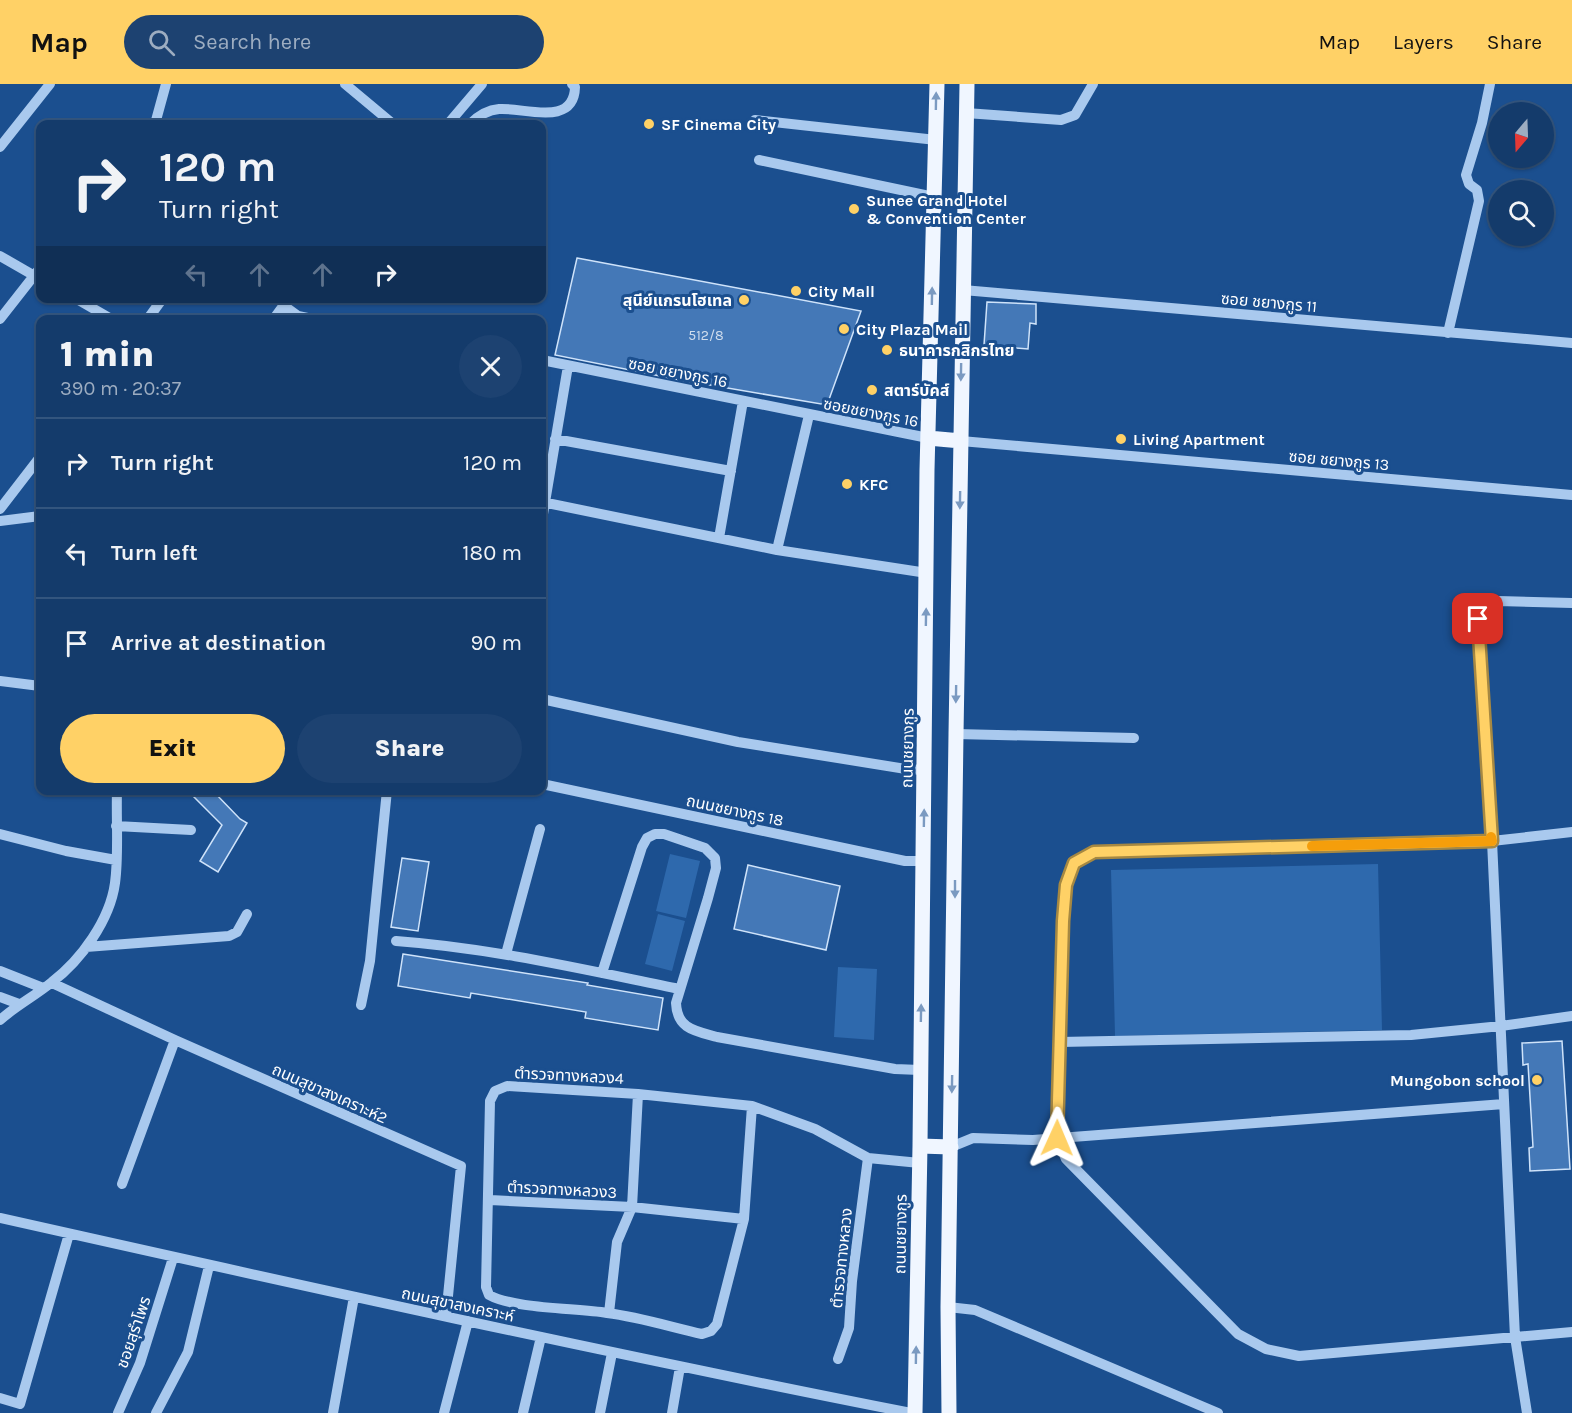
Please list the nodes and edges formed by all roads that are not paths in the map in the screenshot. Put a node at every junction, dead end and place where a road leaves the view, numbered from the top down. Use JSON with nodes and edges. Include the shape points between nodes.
{"nodes":[{"id":1,"x":50,"y":84,"type":"edge"},
{"id":2,"x":166,"y":84,"type":"edge"},
{"id":3,"x":482,"y":84,"type":"edge"},
{"id":4,"x":572,"y":84,"type":"edge"},
{"id":5,"x":937,"y":84,"type":"edge"},
{"id":6,"x":967,"y":84,"type":"edge"},
{"id":7,"x":1093,"y":84,"type":"edge"},
{"id":8,"x":1490,"y":84,"type":"edge"},
{"id":9,"x":350,"y":86,"type":"edge"},
{"id":10,"x":966,"y":113,"type":"junction"},
{"id":11,"x":156,"y":120,"type":"edge"},
{"id":12,"x":388,"y":120,"type":"edge"},
{"id":13,"x":451,"y":120,"type":"edge"},
{"id":14,"x":475,"y":120,"type":"edge"},
{"id":15,"x":755,"y":120,"type":"dead end"},
{"id":16,"x":4,"y":134,"type":"edge"},
{"id":17,"x":936,"y":140,"type":"junction"},
{"id":18,"x":0,"y":147,"type":"edge"},
{"id":19,"x":759,"y":160,"type":"dead end"},
{"id":20,"x":934,"y":197,"type":"junction"},
{"id":21,"x":0,"y":256,"type":"edge"},
{"id":22,"x":36,"y":273,"type":"edge"},
{"id":23,"x":36,"y":276,"type":"edge"},
{"id":24,"x":963,"y":290,"type":"junction"},
{"id":25,"x":84,"y":303,"type":"edge"},
{"id":26,"x":287,"y":303,"type":"edge"},
{"id":27,"x":104,"y":315,"type":"edge"},
{"id":28,"x":297,"y":315,"type":"edge"},
{"id":29,"x":0,"y":319,"type":"edge"},
{"id":30,"x":1448,"y":333,"type":"junction"},
{"id":31,"x":1572,"y":343,"type":"edge"},
{"id":32,"x":546,"y":361,"type":"edge"},
{"id":33,"x":568,"y":366,"type":"junction"},
{"id":34,"x":743,"y":401,"type":"junction"},
{"id":35,"x":809,"y":414,"type":"junction"},
{"id":36,"x":928,"y":438,"type":"junction"},
{"id":37,"x":555,"y":439,"type":"junction"},
{"id":38,"x":961,"y":441,"type":"junction"},
{"id":39,"x":36,"y":462,"type":"edge"},
{"id":40,"x":731,"y":471,"type":"junction"},
{"id":41,"x":546,"y":491,"type":"edge"},
{"id":42,"x":1572,"y":495,"type":"edge"},
{"id":43,"x":546,"y":502,"type":"edge"},
{"id":44,"x":0,"y":509,"type":"edge"},
{"id":45,"x":36,"y":516,"type":"edge"},
{"id":46,"x":0,"y":521,"type":"edge"},
{"id":47,"x":719,"y":538,"type":"junction"},
{"id":48,"x":777,"y":550,"type":"junction"},
{"id":49,"x":927,"y":573,"type":"junction"},
{"id":50,"x":1572,"y":603,"type":"edge"},
{"id":51,"x":0,"y":681,"type":"edge"},
{"id":52,"x":36,"y":686,"type":"edge"},
{"id":53,"x":546,"y":700,"type":"edge"},
{"id":54,"x":956,"y":734,"type":"junction"},
{"id":55,"x":1134,"y":738,"type":"dead end"},
{"id":56,"x":924,"y":770,"type":"junction"},
{"id":57,"x":546,"y":785,"type":"edge"},
{"id":58,"x":117,"y":795,"type":"edge"},
{"id":59,"x":387,"y":795,"type":"edge"},
{"id":60,"x":116,"y":826,"type":"junction"},
{"id":61,"x":540,"y":829,"type":"dead end"},
{"id":62,"x":191,"y":830,"type":"dead end"},
{"id":63,"x":1572,"y":832,"type":"edge"},
{"id":64,"x":0,"y":834,"type":"edge"},
{"id":65,"x":1492,"y":841,"type":"junction"},
{"id":66,"x":116,"y":860,"type":"junction"},
{"id":67,"x":923,"y":861,"type":"junction"},
{"id":68,"x":247,"y":914,"type":"dead end"},
{"id":69,"x":396,"y":941,"type":"dead end"},
{"id":70,"x":86,"y":947,"type":"junction"},
{"id":71,"x":506,"y":954,"type":"junction"},
{"id":72,"x":0,"y":971,"type":"edge"},
{"id":73,"x":602,"y":973,"type":"junction"},
{"id":74,"x":48,"y":985,"type":"junction"},
{"id":75,"x":680,"y":989,"type":"junction"},
{"id":76,"x":0,"y":998,"type":"edge"},
{"id":77,"x":19,"y":1004,"type":"junction"},
{"id":78,"x":361,"y":1005,"type":"dead end"},
{"id":79,"x":1572,"y":1016,"type":"edge"},
{"id":80,"x":0,"y":1020,"type":"edge"},
{"id":81,"x":1501,"y":1026,"type":"junction"},
{"id":82,"x":175,"y":1040,"type":"junction"},
{"id":83,"x":1060,"y":1042,"type":"junction"},
{"id":84,"x":920,"y":1071,"type":"junction"},
{"id":85,"x":638,"y":1094,"type":"junction"},
{"id":86,"x":1504,"y":1104,"type":"junction"},
{"id":87,"x":752,"y":1106,"type":"junction"},
{"id":88,"x":1057,"y":1138,"type":"junction"},
{"id":89,"x":920,"y":1146,"type":"junction"},
{"id":90,"x":951,"y":1147,"type":"junction"},
{"id":91,"x":868,"y":1158,"type":"junction"},
{"id":92,"x":920,"y":1163,"type":"junction"},
{"id":93,"x":122,"y":1184,"type":"dead end"},
{"id":94,"x":490,"y":1200,"type":"junction"},
{"id":95,"x":632,"y":1208,"type":"junction"},
{"id":96,"x":0,"y":1218,"type":"edge"},
{"id":97,"x":744,"y":1219,"type":"junction"},
{"id":98,"x":69,"y":1234,"type":"junction"},
{"id":99,"x":173,"y":1258,"type":"junction"},
{"id":100,"x":209,"y":1266,"type":"junction"},
{"id":101,"x":354,"y":1297,"type":"junction"},
{"id":102,"x":948,"y":1307,"type":"junction"},
{"id":103,"x":609,"y":1313,"type":"junction"},
{"id":104,"x":446,"y":1316,"type":"junction"},
{"id":105,"x":468,"y":1321,"type":"junction"},
{"id":106,"x":1572,"y":1332,"type":"edge"},
{"id":107,"x":541,"y":1337,"type":"junction"},
{"id":108,"x":1515,"y":1337,"type":"junction"},
{"id":109,"x":612,"y":1353,"type":"junction"},
{"id":110,"x":838,"y":1359,"type":"dead end"},
{"id":111,"x":680,"y":1367,"type":"junction"},
{"id":112,"x":0,"y":1398,"type":"edge"},
{"id":113,"x":118,"y":1413,"type":"edge"},
{"id":114,"x":156,"y":1413,"type":"edge"},
{"id":115,"x":333,"y":1413,"type":"edge"},
{"id":116,"x":444,"y":1413,"type":"edge"},
{"id":117,"x":523,"y":1413,"type":"edge"},
{"id":118,"x":600,"y":1413,"type":"edge"},
{"id":119,"x":672,"y":1413,"type":"edge"},
{"id":120,"x":913,"y":1413,"type":"edge"},
{"id":121,"x":949,"y":1413,"type":"edge"},
{"id":122,"x":1218,"y":1413,"type":"edge"},
{"id":123,"x":1527,"y":1413,"type":"edge"}],
"edges":[{"from":1,"to":16,"type":"street"},
{"from":2,"to":11,"type":"street"},
{"from":3,"to":13,"type":"street"},
{"from":4,"to":14,"type":"street","via":[[572,100],[561,110],[540,113],[497,109]]},
{"from":17,"to":5,"type":"main road","name":"ถนนชยางกูร","one_way":true},
{"from":6,"to":10,"type":"main road"},
{"from":7,"to":10,"type":"street","via":[[1075,115],[1061,120]]},
{"from":8,"to":30,"type":"street","via":[[1466,175],[1477,190],[1479,201]]},
{"from":9,"to":12,"type":"street"},
{"from":10,"to":24,"type":"main road"},
{"from":15,"to":17,"type":"street"},
{"from":16,"to":18,"type":"street"},
{"from":17,"to":20,"type":"main road","name":"ถนนชยางกูร"},
{"from":19,"to":20,"type":"street"},
{"from":36,"to":20,"type":"main road","name":"ถนนชยางกูร","one_way":true},
{"from":21,"to":22,"type":"street"},
{"from":23,"to":29,"type":"street"},
{"from":24,"to":30,"type":"street","name":"ซอย ชยางกูร 11"},
{"from":24,"to":38,"type":"main road","one_way":true},
{"from":25,"to":27,"type":"street"},
{"from":26,"to":28,"type":"street"},
{"from":30,"to":31,"type":"street","name":"ซอย ชยางกูร 11"},
{"from":32,"to":33,"type":"street","name":"ซอย ชยางกูร 16"},
{"from":33,"to":34,"type":"street","name":"ซอย ชยางกูร 16"},
{"from":33,"to":37,"type":"street"},
{"from":34,"to":35,"type":"street","name":"ซอย ชยางกูร 16"},
{"from":34,"to":40,"type":"street"},
{"from":35,"to":36,"type":"street","name":"ซอยชยางกูร 16"},
{"from":35,"to":48,"type":"street"},
{"from":36,"to":38,"type":"main road"},
{"from":36,"to":49,"type":"main road","name":"ถนนชยางกูร"},
{"from":37,"to":40,"type":"street"},
{"from":37,"to":41,"type":"street"},
{"from":38,"to":42,"type":"street","name":"ซอย ชยางกูร 13"},
{"from":38,"to":54,"type":"main road","one_way":true},
{"from":39,"to":44,"type":"street"},
{"from":40,"to":47,"type":"street"},
{"from":43,"to":47,"type":"street"},
{"from":45,"to":46,"type":"street"},
{"from":47,"to":48,"type":"street"},
{"from":48,"to":49,"type":"street"},
{"from":56,"to":49,"type":"main road","name":"ถนนชยางกูร","one_way":true},
{"from":50,"to":65,"type":"street","via":[[1498,601],[1486,604],[1478,619]]},
{"from":51,"to":52,"type":"street"},
{"from":53,"to":56,"type":"street","via":[[738,742]]},
{"from":54,"to":55,"type":"street"},
{"from":54,"to":90,"type":"main road","one_way":true},
{"from":67,"to":56,"type":"main road","name":"ถนนชยางกูร","one_way":true},
{"from":57,"to":67,"type":"street","name":"ถนนชยางกูร 18","via":[[905,861]]},
{"from":58,"to":60,"type":"street"},
{"from":59,"to":78,"type":"street","via":[[370,961]]},
{"from":60,"to":62,"type":"street"},
{"from":60,"to":66,"type":"street"},
{"from":61,"to":71,"type":"street"},
{"from":63,"to":65,"type":"street"},
{"from":64,"to":66,"type":"street"},
{"from":65,"to":81,"type":"street"},
{"from":65,"to":83,"type":"street","via":[[1094,852],[1074,863],[1066,885]]},
{"from":66,"to":70,"type":"street","via":[[115,884],[100,927]]},
{"from":84,"to":67,"type":"main road","name":"ถนนชยางกูร","one_way":true},
{"from":68,"to":70,"type":"street","via":[[237,932],[229,936]]},
{"from":69,"to":71,"type":"street"},
{"from":70,"to":74,"type":"street"},
{"from":71,"to":73,"type":"street"},
{"from":72,"to":74,"type":"street","name":"ถนนสุขาสงเคราะห์2"},
{"from":73,"to":75,"type":"street"},
{"from":73,"to":75,"type":"street","via":[[642,848],[647,838],[664,834],[705,848],[715,858],[708,898]]},
{"from":74,"to":77,"type":"street"},
{"from":74,"to":82,"type":"street","name":"ถนนสุขาสงเคราะห์2"},
{"from":75,"to":84,"type":"street","via":[[676,1016],[695,1032]]},
{"from":76,"to":77,"type":"street"},
{"from":77,"to":80,"type":"street"},
{"from":79,"to":81,"type":"street"},
{"from":81,"to":83,"type":"street","via":[[1411,1035]]},
{"from":81,"to":86,"type":"street"},
{"from":82,"to":93,"type":"street"},
{"from":82,"to":104,"type":"street","name":"ถนนสุขาสงเคราะห์2","via":[[461,1166]]},
{"from":83,"to":88,"type":"street"},
{"from":84,"to":89,"type":"main road","name":"ถนนชยางกูร"},
{"from":85,"to":87,"type":"street"},
{"from":85,"to":94,"type":"street","name":"ตำรวจทางหลวง4","via":[[507,1086],[495,1091],[490,1101]]},
{"from":85,"to":95,"type":"street","name":"ตำรวจทางหลวง4"},
{"from":86,"to":88,"type":"street"},
{"from":86,"to":108,"type":"street"},
{"from":87,"to":91,"type":"street","via":[[815,1129]]},
{"from":87,"to":97,"type":"street"},
{"from":88,"to":90,"type":"street","via":[[973,1138]]},
{"from":88,"to":108,"type":"street","via":[[1066,1159],[1180,1276],[1238,1334],[1266,1349],[1299,1356]]},
{"from":89,"to":90,"type":"main road"},
{"from":89,"to":92,"type":"main road","name":"ถนนชยางกูร"},
{"from":90,"to":102,"type":"main road"},
{"from":91,"to":92,"type":"street"},
{"from":91,"to":110,"type":"street","name":"ตำรวจทางหลวง","via":[[849,1328]]},
{"from":120,"to":92,"type":"main road","name":"ถนนชยางกูร","one_way":true},
{"from":94,"to":95,"type":"street","name":"ตำรวจทางหลวง3"},
{"from":94,"to":103,"type":"street","via":[[486,1287],[489,1295],[515,1303]]},
{"from":95,"to":97,"type":"street"},
{"from":95,"to":103,"type":"street","via":[[617,1242]]},
{"from":96,"to":98,"type":"street","name":"ถนนสุขาสงเคราะห์"},
{"from":97,"to":103,"type":"street","via":[[717,1323],[711,1331],[702,1334]]},
{"from":98,"to":99,"type":"street","name":"ถนนสุขาสงเคราะห์"},
{"from":98,"to":112,"type":"street","via":[[20,1404]]},
{"from":99,"to":100,"type":"street","name":"ถนนสุขาสงเคราะห์"},
{"from":99,"to":113,"type":"street","name":"ชอยสุรำโพร","via":[[140,1363]]},
{"from":100,"to":101,"type":"street","name":"ถนนสุขาสงเคราะห์"},
{"from":100,"to":114,"type":"street","via":[[188,1352]]},
{"from":101,"to":104,"type":"street","name":"ถนนสุขาสงเคราะห์"},
{"from":101,"to":115,"type":"street"},
{"from":102,"to":121,"type":"main road"},
{"from":102,"to":122,"type":"street","via":[[975,1310]]},
{"from":104,"to":105,"type":"street","name":"ถนนสุขาสงเคราะห์"},
{"from":105,"to":107,"type":"street","name":"ถนนสุขาสงเคราะห์"},
{"from":105,"to":116,"type":"street"},
{"from":106,"to":108,"type":"street"},
{"from":107,"to":109,"type":"street","name":"ถนนสุขาสงเคราะห์"},
{"from":107,"to":117,"type":"street"},
{"from":108,"to":123,"type":"street"},
{"from":109,"to":111,"type":"street","name":"ถนนสุขาสงเคราะห์"},
{"from":109,"to":118,"type":"street"},
{"from":111,"to":119,"type":"street"},
{"from":111,"to":120,"type":"street","name":"ถนนสุขาสงเคราะห์"}]}
